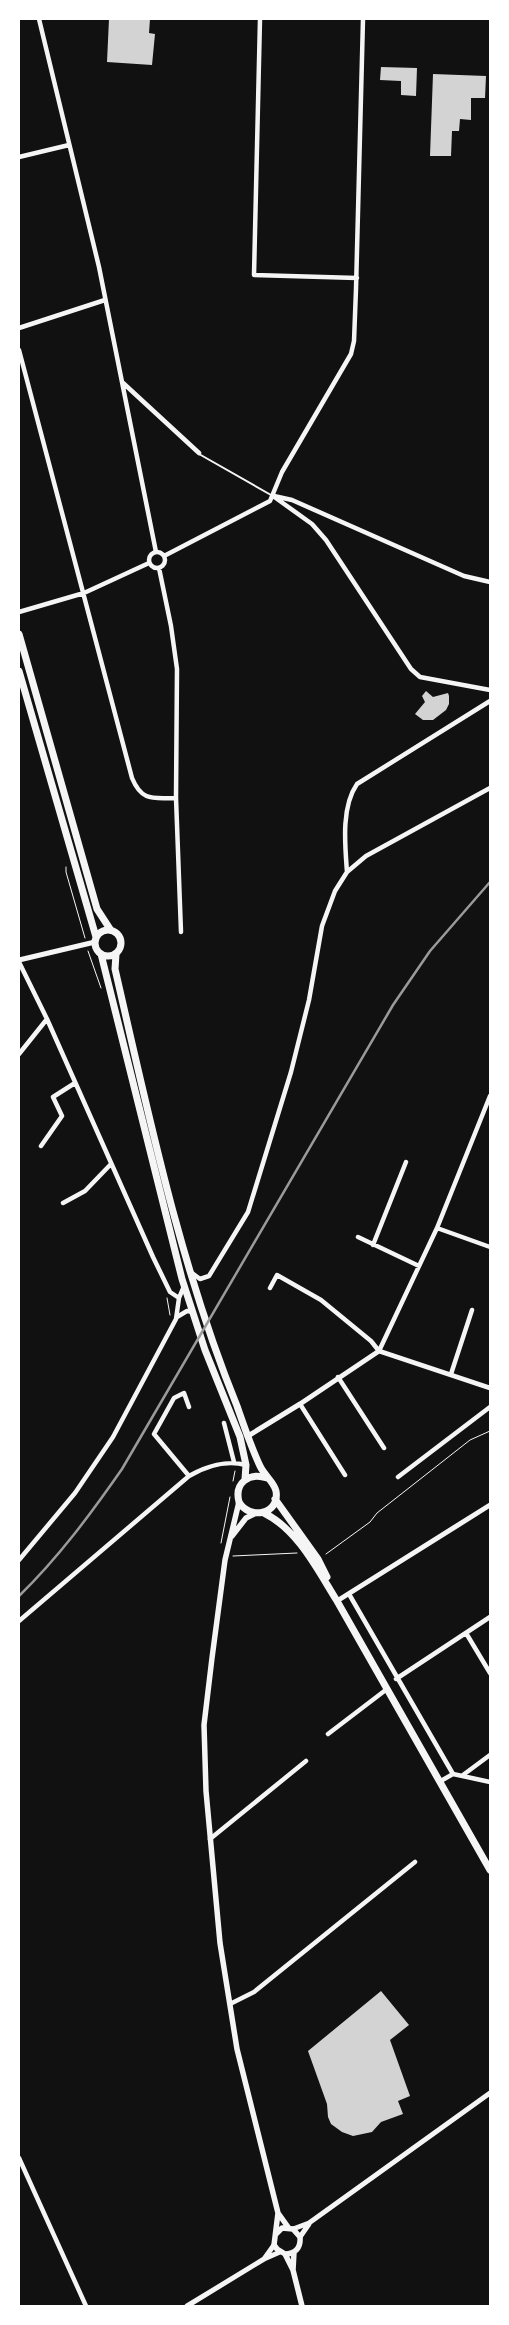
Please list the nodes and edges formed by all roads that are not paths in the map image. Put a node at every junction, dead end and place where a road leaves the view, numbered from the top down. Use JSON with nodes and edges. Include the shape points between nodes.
{"nodes":[{"id":1,"x":39,"y":19,"type":"edge"},
{"id":2,"x":260,"y":19,"type":"edge"},
{"id":3,"x":363,"y":19,"type":"edge"},
{"id":4,"x":69,"y":145,"type":"junction"},
{"id":5,"x":19,"y":157,"type":"edge"},
{"id":6,"x":357,"y":278,"type":"junction"},
{"id":7,"x":105,"y":300,"type":"junction"},
{"id":8,"x":19,"y":328,"type":"edge"},
{"id":9,"x":19,"y":350,"type":"edge"},
{"id":10,"x":121,"y":382,"type":"junction"},
{"id":11,"x":199,"y":454,"type":"joint"},
{"id":12,"x":273,"y":496,"type":"junction"},
{"id":13,"x":156,"y":552,"type":"junction"},
{"id":14,"x":164,"y":556,"type":"junction"},
{"id":15,"x":149,"y":563,"type":"junction"},
{"id":16,"x":159,"y":568,"type":"junction"},
{"id":17,"x":490,"y":582,"type":"edge"},
{"id":18,"x":84,"y":593,"type":"junction"},
{"id":19,"x":19,"y":612,"type":"edge"},
{"id":20,"x":19,"y":634,"type":"edge"},
{"id":21,"x":19,"y":672,"type":"edge"},
{"id":22,"x":490,"y":690,"type":"edge"},
{"id":23,"x":490,"y":701,"type":"edge"},
{"id":24,"x":490,"y":788,"type":"edge"},
{"id":25,"x":176,"y":798,"type":"junction"},
{"id":26,"x":347,"y":872,"type":"junction"},
{"id":27,"x":110,"y":929,"type":"junction"},
{"id":28,"x":181,"y":932,"type":"dead end"},
{"id":29,"x":96,"y":939,"type":"junction"},
{"id":30,"x":101,"y":954,"type":"junction"},
{"id":31,"x":116,"y":954,"type":"junction"},
{"id":32,"x":19,"y":961,"type":"edge"},
{"id":33,"x":47,"y":1019,"type":"junction"},
{"id":34,"x":19,"y":1054,"type":"edge"},
{"id":35,"x":75,"y":1083,"type":"junction"},
{"id":36,"x":490,"y":1096,"type":"edge"},
{"id":37,"x":489,"y":1103,"type":"edge"},
{"id":38,"x":41,"y":1146,"type":"dead end"},
{"id":39,"x":406,"y":1162,"type":"dead end"},
{"id":40,"x":111,"y":1164,"type":"junction"},
{"id":41,"x":63,"y":1203,"type":"dead end"},
{"id":42,"x":437,"y":1228,"type":"junction"},
{"id":43,"x":358,"y":1237,"type":"dead end"},
{"id":44,"x":373,"y":1245,"type":"junction"},
{"id":45,"x":490,"y":1247,"type":"edge"},
{"id":46,"x":419,"y":1266,"type":"junction"},
{"id":47,"x":190,"y":1272,"type":"junction"},
{"id":48,"x":184,"y":1286,"type":"junction"},
{"id":49,"x":270,"y":1288,"type":"dead end"},
{"id":50,"x":179,"y":1298,"type":"junction"},
{"id":51,"x":472,"y":1310,"type":"dead end"},
{"id":52,"x":192,"y":1312,"type":"junction"},
{"id":53,"x":177,"y":1317,"type":"junction"},
{"id":54,"x":379,"y":1351,"type":"junction"},
{"id":55,"x":451,"y":1374,"type":"junction"},
{"id":56,"x":338,"y":1377,"type":"junction"},
{"id":57,"x":490,"y":1388,"type":"edge"},
{"id":58,"x":300,"y":1404,"type":"junction"},
{"id":59,"x":189,"y":1407,"type":"dead end"},
{"id":60,"x":490,"y":1407,"type":"edge"},
{"id":61,"x":224,"y":1423,"type":"dead end"},
{"id":62,"x":248,"y":1436,"type":"junction"},
{"id":63,"x":384,"y":1448,"type":"dead end"},
{"id":64,"x":235,"y":1464,"type":"junction"},
{"id":65,"x":246,"y":1465,"type":"junction"},
{"id":66,"x":345,"y":1475,"type":"dead end"},
{"id":67,"x":189,"y":1476,"type":"junction"},
{"id":68,"x":398,"y":1477,"type":"dead end"},
{"id":69,"x":267,"y":1478,"type":"junction"},
{"id":70,"x":245,"y":1479,"type":"junction"},
{"id":71,"x":276,"y":1499,"type":"junction"},
{"id":72,"x":239,"y":1502,"type":"junction"},
{"id":73,"x":490,"y":1505,"type":"edge"},
{"id":74,"x":264,"y":1513,"type":"junction"},
{"id":75,"x":254,"y":1514,"type":"junction"},
{"id":76,"x":230,"y":1539,"type":"junction"},
{"id":77,"x":19,"y":1560,"type":"edge"},
{"id":78,"x":349,"y":1594,"type":"junction"},
{"id":79,"x":337,"y":1601,"type":"junction"},
{"id":80,"x":490,"y":1617,"type":"edge"},
{"id":81,"x":19,"y":1621,"type":"edge"},
{"id":82,"x":466,"y":1633,"type":"junction"},
{"id":83,"x":490,"y":1673,"type":"edge"},
{"id":84,"x":396,"y":1679,"type":"junction"},
{"id":85,"x":387,"y":1689,"type":"junction"},
{"id":86,"x":328,"y":1734,"type":"dead end"},
{"id":87,"x":490,"y":1754,"type":"edge"},
{"id":88,"x":306,"y":1761,"type":"dead end"},
{"id":89,"x":453,"y":1774,"type":"junction"},
{"id":90,"x":462,"y":1775,"type":"junction"},
{"id":91,"x":439,"y":1782,"type":"junction"},
{"id":92,"x":490,"y":1782,"type":"edge"},
{"id":93,"x":210,"y":1839,"type":"junction"},
{"id":94,"x":415,"y":1862,"type":"dead end"},
{"id":95,"x":490,"y":1870,"type":"edge"},
{"id":96,"x":230,"y":2004,"type":"junction"},
{"id":97,"x":490,"y":2093,"type":"edge"},
{"id":98,"x":19,"y":2158,"type":"edge"},
{"id":99,"x":278,"y":2213,"type":"junction"},
{"id":100,"x":309,"y":2223,"type":"junction"},
{"id":101,"x":291,"y":2228,"type":"junction"},
{"id":102,"x":276,"y":2234,"type":"junction"},
{"id":103,"x":300,"y":2237,"type":"junction"},
{"id":104,"x":274,"y":2245,"type":"junction"},
{"id":105,"x":294,"y":2252,"type":"junction"},
{"id":106,"x":282,"y":2253,"type":"junction"},
{"id":107,"x":264,"y":2259,"type":"junction"},
{"id":108,"x":293,"y":2270,"type":"junction"},
{"id":109,"x":86,"y":2306,"type":"edge"},
{"id":110,"x":187,"y":2306,"type":"edge"},
{"id":111,"x":302,"y":2306,"type":"edge"}],
"edges":[{"from":1,"to":4,"type":"street"},
{"from":2,"to":6,"type":"street","via":[[254,275]]},
{"from":3,"to":6,"type":"street"},
{"from":4,"to":5,"type":"street"},
{"from":4,"to":7,"type":"street"},
{"from":6,"to":12,"type":"street","via":[[351,354],[282,472]]},
{"from":7,"to":8,"type":"street"},
{"from":7,"to":10,"type":"street"},
{"from":9,"to":18,"type":"street"},
{"from":10,"to":11,"type":"street"},
{"from":10,"to":13,"type":"street"},
{"from":11,"to":12,"type":"lane"},
{"from":12,"to":14,"type":"street","via":[[264,504]]},
{"from":12,"to":17,"type":"street","via":[[292,500],[464,576]]},
{"from":12,"to":22,"type":"street","via":[[312,524],[326,540],[411,669],[420,677]]},
{"from":13,"to":14,"type":"street"},
{"from":13,"to":15,"type":"street","via":[[149,558]]},
{"from":14,"to":16,"type":"street","via":[[164,565]]},
{"from":15,"to":16,"type":"street"},
{"from":15,"to":18,"type":"street"},
{"from":16,"to":25,"type":"street","via":[[172,626],[177,669]]},
{"from":18,"to":19,"type":"street"},
{"from":18,"to":25,"type":"street","via":[[136,788],[151,798]]},
{"from":20,"to":27,"type":"main road","via":[[97,909]]},
{"from":21,"to":29,"type":"main road"},
{"from":23,"to":26,"type":"street","via":[[357,784],[351,792],[348,807]]},
{"from":24,"to":26,"type":"street","via":[[366,856]]},
{"from":25,"to":28,"type":"street"},
{"from":26,"to":47,"type":"street","via":[[335,891],[322,926],[309,1000],[248,1212],[208,1276],[200,1279]]},
{"from":27,"to":29,"type":"main road","via":[[101,932]]},
{"from":27,"to":31,"type":"main road","via":[[122,941]]},
{"from":29,"to":30,"type":"main road","via":[[96,949]]},
{"from":29,"to":32,"type":"street"},
{"from":30,"to":31,"type":"main road"},
{"from":30,"to":48,"type":"main road"},
{"from":31,"to":47,"type":"main road","via":[[115,968],[131,1041]]},
{"from":32,"to":33,"type":"street"},
{"from":33,"to":34,"type":"street"},
{"from":33,"to":35,"type":"street"},
{"from":35,"to":38,"type":"street","via":[[53,1097],[62,1116]]},
{"from":35,"to":40,"type":"street"},
{"from":36,"to":37,"type":"street"},
{"from":37,"to":42,"type":"street"},
{"from":39,"to":44,"type":"street"},
{"from":40,"to":41,"type":"street","via":[[85,1191]]},
{"from":40,"to":50,"type":"street","via":[[167,1286]]},
{"from":42,"to":45,"type":"street"},
{"from":42,"to":46,"type":"street"},
{"from":43,"to":44,"type":"street"},
{"from":44,"to":46,"type":"street"},
{"from":46,"to":54,"type":"street"},
{"from":47,"to":62,"type":"main road","via":[[205,1324]]},
{"from":48,"to":50,"type":"street"},
{"from":48,"to":52,"type":"main road"},
{"from":49,"to":54,"type":"street","via":[[277,1275],[321,1300]]},
{"from":50,"to":53,"type":"street"},
{"from":51,"to":55,"type":"street"},
{"from":52,"to":53,"type":"street","via":[[187,1311]]},
{"from":52,"to":65,"type":"main road","via":[[240,1437]]},
{"from":53,"to":77,"type":"street","via":[[113,1437],[75,1494]]},
{"from":54,"to":55,"type":"street"},
{"from":54,"to":56,"type":"street"},
{"from":55,"to":57,"type":"street"},
{"from":56,"to":58,"type":"street"},
{"from":56,"to":63,"type":"street"},
{"from":58,"to":62,"type":"street"},
{"from":58,"to":66,"type":"street"},
{"from":59,"to":67,"type":"street","via":[[184,1393],[174,1398],[154,1434]]},
{"from":60,"to":68,"type":"street"},
{"from":61,"to":64,"type":"street"},
{"from":62,"to":69,"type":"main road"},
{"from":64,"to":65,"type":"street"},
{"from":64,"to":67,"type":"street","via":[[198,1471]]},
{"from":65,"to":70,"type":"main road"},
{"from":67,"to":81,"type":"street"},
{"from":69,"to":70,"type":"main road","via":[[252,1476]]},
{"from":69,"to":71,"type":"main road","via":[[274,1487]]},
{"from":70,"to":72,"type":"main road","via":[[239,1487]]},
{"from":71,"to":74,"type":"main road"},
{"from":71,"to":79,"type":"main road","via":[[318,1558]]},
{"from":72,"to":75,"type":"main road"},
{"from":72,"to":76,"type":"main road"},
{"from":73,"to":78,"type":"street"},
{"from":74,"to":75,"type":"main road"},
{"from":74,"to":79,"type":"main road","via":[[275,1518],[294,1538]]},
{"from":75,"to":76,"type":"main road","via":[[246,1518]]},
{"from":76,"to":93,"type":"main road","via":[[221,1585],[204,1725]]},
{"from":78,"to":79,"type":"street"},
{"from":78,"to":84,"type":"street"},
{"from":79,"to":85,"type":"main road"},
{"from":80,"to":82,"type":"street"},
{"from":82,"to":83,"type":"street"},
{"from":82,"to":84,"type":"street"},
{"from":84,"to":89,"type":"street"},
{"from":85,"to":86,"type":"street"},
{"from":85,"to":91,"type":"main road"},
{"from":87,"to":90,"type":"street"},
{"from":88,"to":93,"type":"street"},
{"from":89,"to":90,"type":"street"},
{"from":89,"to":91,"type":"street"},
{"from":90,"to":92,"type":"street"},
{"from":91,"to":95,"type":"main road"},
{"from":93,"to":96,"type":"main road","via":[[220,1943]]},
{"from":94,"to":96,"type":"street","via":[[254,1992]]},
{"from":96,"to":99,"type":"main road","via":[[237,2049]]},
{"from":97,"to":100,"type":"street"},
{"from":98,"to":109,"type":"street"},
{"from":99,"to":101,"type":"main road"},
{"from":99,"to":102,"type":"main road"},
{"from":100,"to":101,"type":"street"},
{"from":100,"to":103,"type":"street"},
{"from":101,"to":102,"type":"main road","via":[[282,2228]]},
{"from":101,"to":103,"type":"main road"},
{"from":102,"to":104,"type":"main road"},
{"from":103,"to":105,"type":"main road"},
{"from":104,"to":106,"type":"main road"},
{"from":104,"to":107,"type":"street"},
{"from":105,"to":106,"type":"main road"},
{"from":105,"to":108,"type":"main road"},
{"from":106,"to":107,"type":"street"},
{"from":106,"to":108,"type":"main road"},
{"from":107,"to":110,"type":"street"},
{"from":108,"to":111,"type":"main road"}]}
